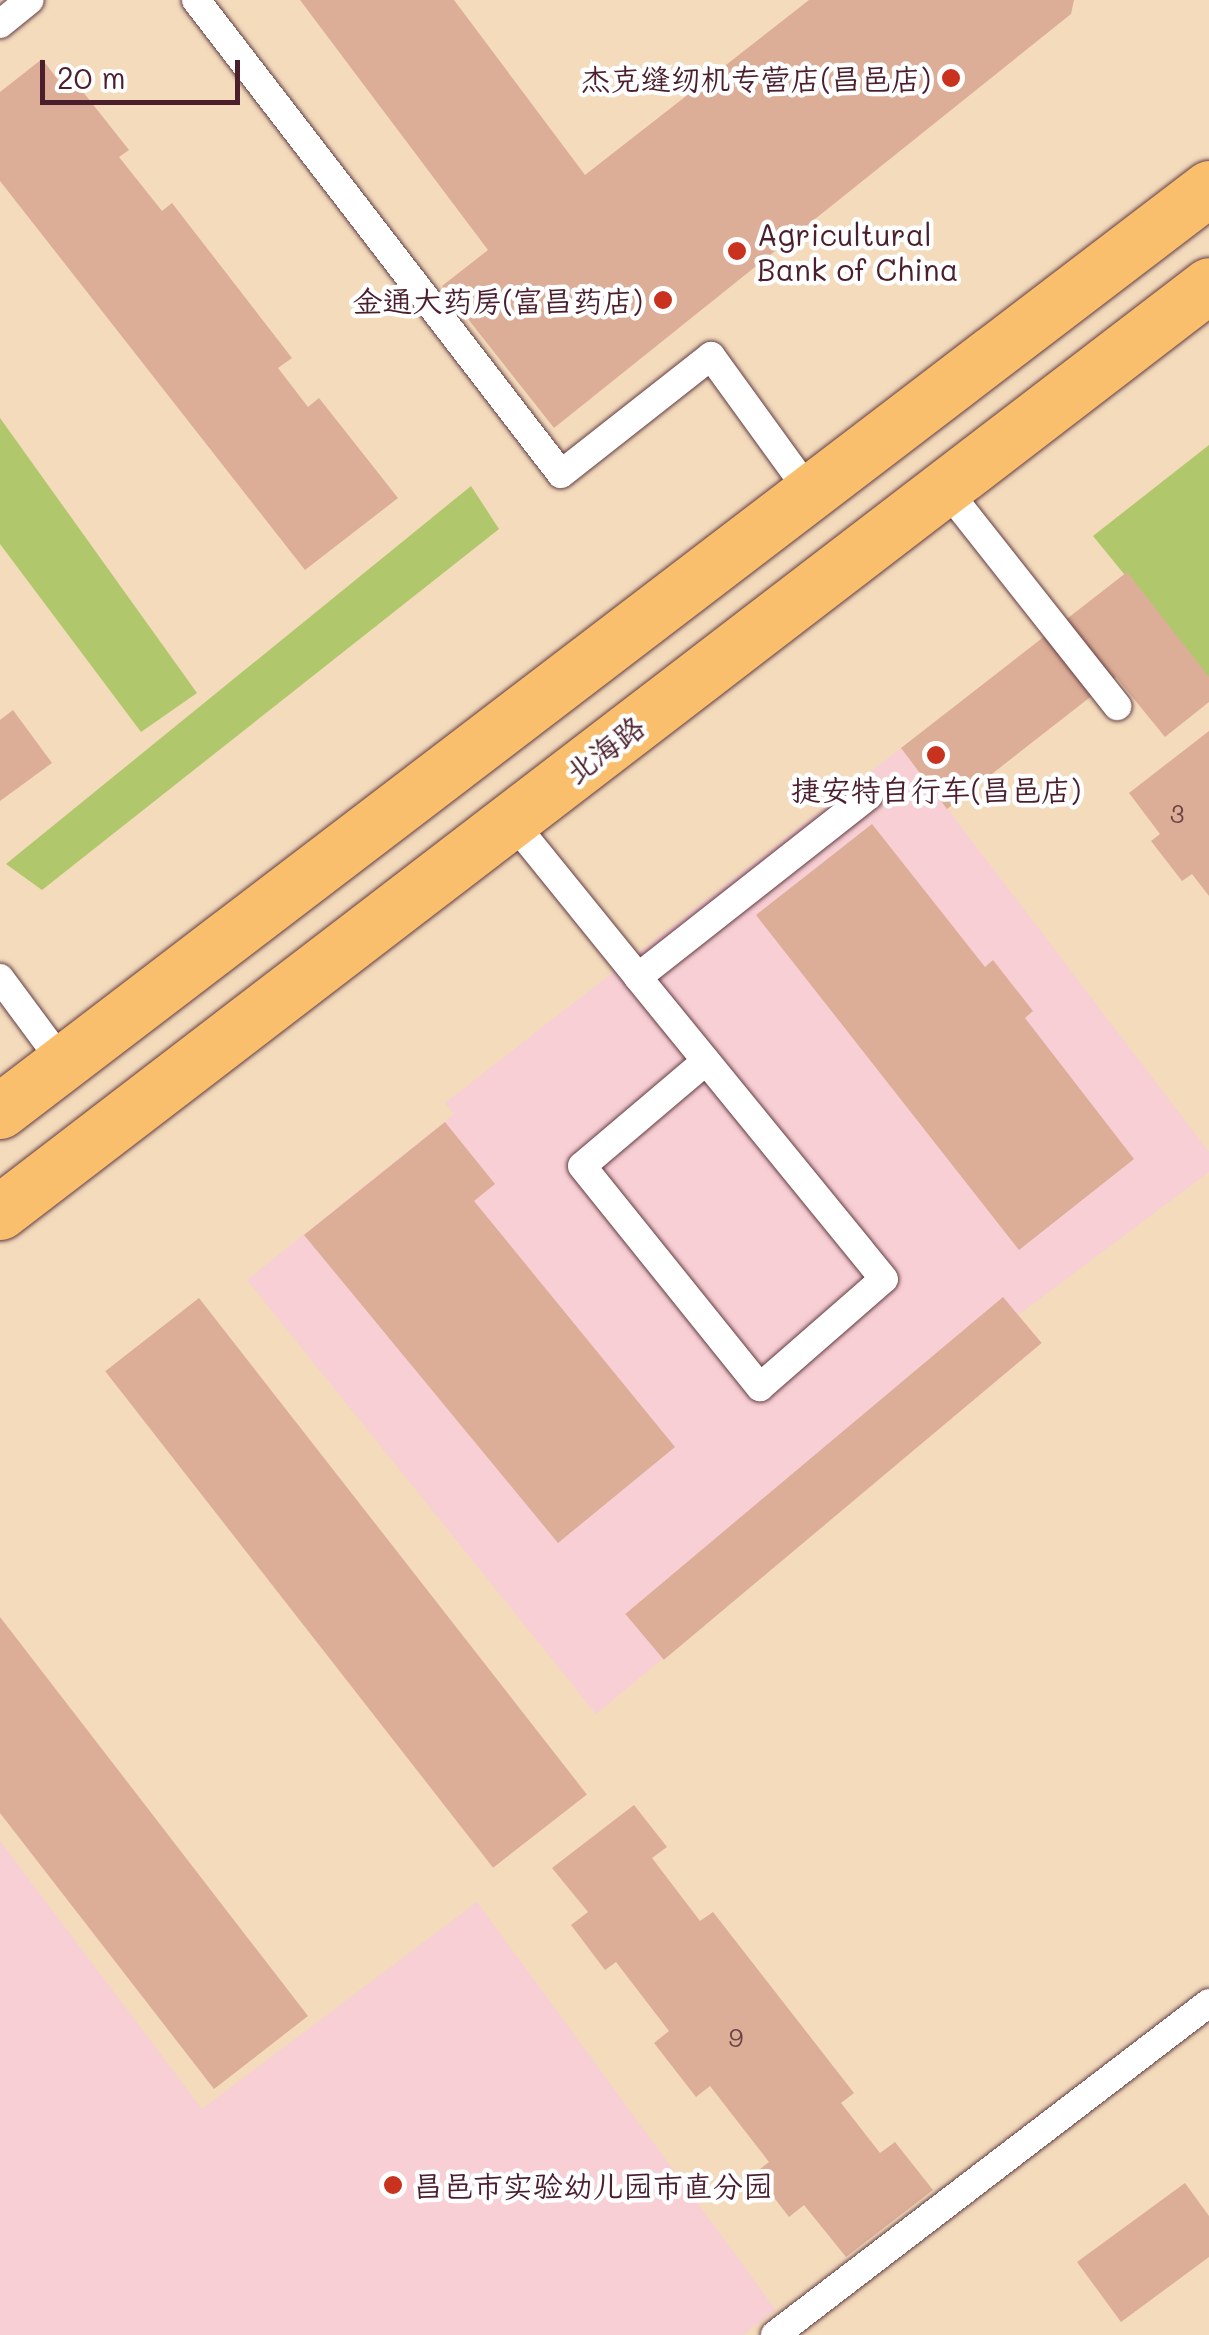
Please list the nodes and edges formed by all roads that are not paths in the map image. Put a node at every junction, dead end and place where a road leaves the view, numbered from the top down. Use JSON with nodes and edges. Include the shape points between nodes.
{"nodes":[{"id":1,"x":30,"y":0,"type":"edge"},
{"id":2,"x":196,"y":0,"type":"edge"},
{"id":3,"x":0,"y":24,"type":"edge"},
{"id":4,"x":1209,"y":188,"type":"edge"},
{"id":5,"x":1209,"y":285,"type":"edge"},
{"id":6,"x":945,"y":488,"type":"junction"},
{"id":7,"x":810,"y":493,"type":"junction"},
{"id":8,"x":1117,"y":706,"type":"dead end"},
{"id":9,"x":869,"y":794,"type":"dead end"},
{"id":10,"x":512,"y":820,"type":"junction"},
{"id":11,"x":638,"y":977,"type":"junction"},
{"id":12,"x":0,"y":978,"type":"edge"},
{"id":13,"x":706,"y":1060,"type":"junction"},
{"id":14,"x":63,"y":1063,"type":"junction"},
{"id":15,"x":0,"y":1111,"type":"edge"},
{"id":16,"x":0,"y":1212,"type":"edge"},
{"id":17,"x":1209,"y":2003,"type":"edge"},
{"id":18,"x":775,"y":2335,"type":"edge"}],
"edges":[{"from":1,"to":3,"type":"lane"},
{"from":2,"to":7,"type":"lane","via":[[561,474],[710,356]]},
{"from":4,"to":7,"type":"main road"},
{"from":5,"to":6,"type":"main road","name":"北海路"},
{"from":6,"to":8,"type":"lane"},
{"from":6,"to":10,"type":"main road","name":"北海路"},
{"from":7,"to":14,"type":"main road"},
{"from":9,"to":11,"type":"lane"},
{"from":10,"to":11,"type":"lane"},
{"from":10,"to":16,"type":"main road","name":"北海路"},
{"from":11,"to":13,"type":"lane"},
{"from":12,"to":14,"type":"lane"},
{"from":13,"to":13,"type":"lane","via":[[884,1278],[760,1387],[582,1166]]},
{"from":14,"to":15,"type":"main road"},
{"from":17,"to":18,"type":"lane"}]}
